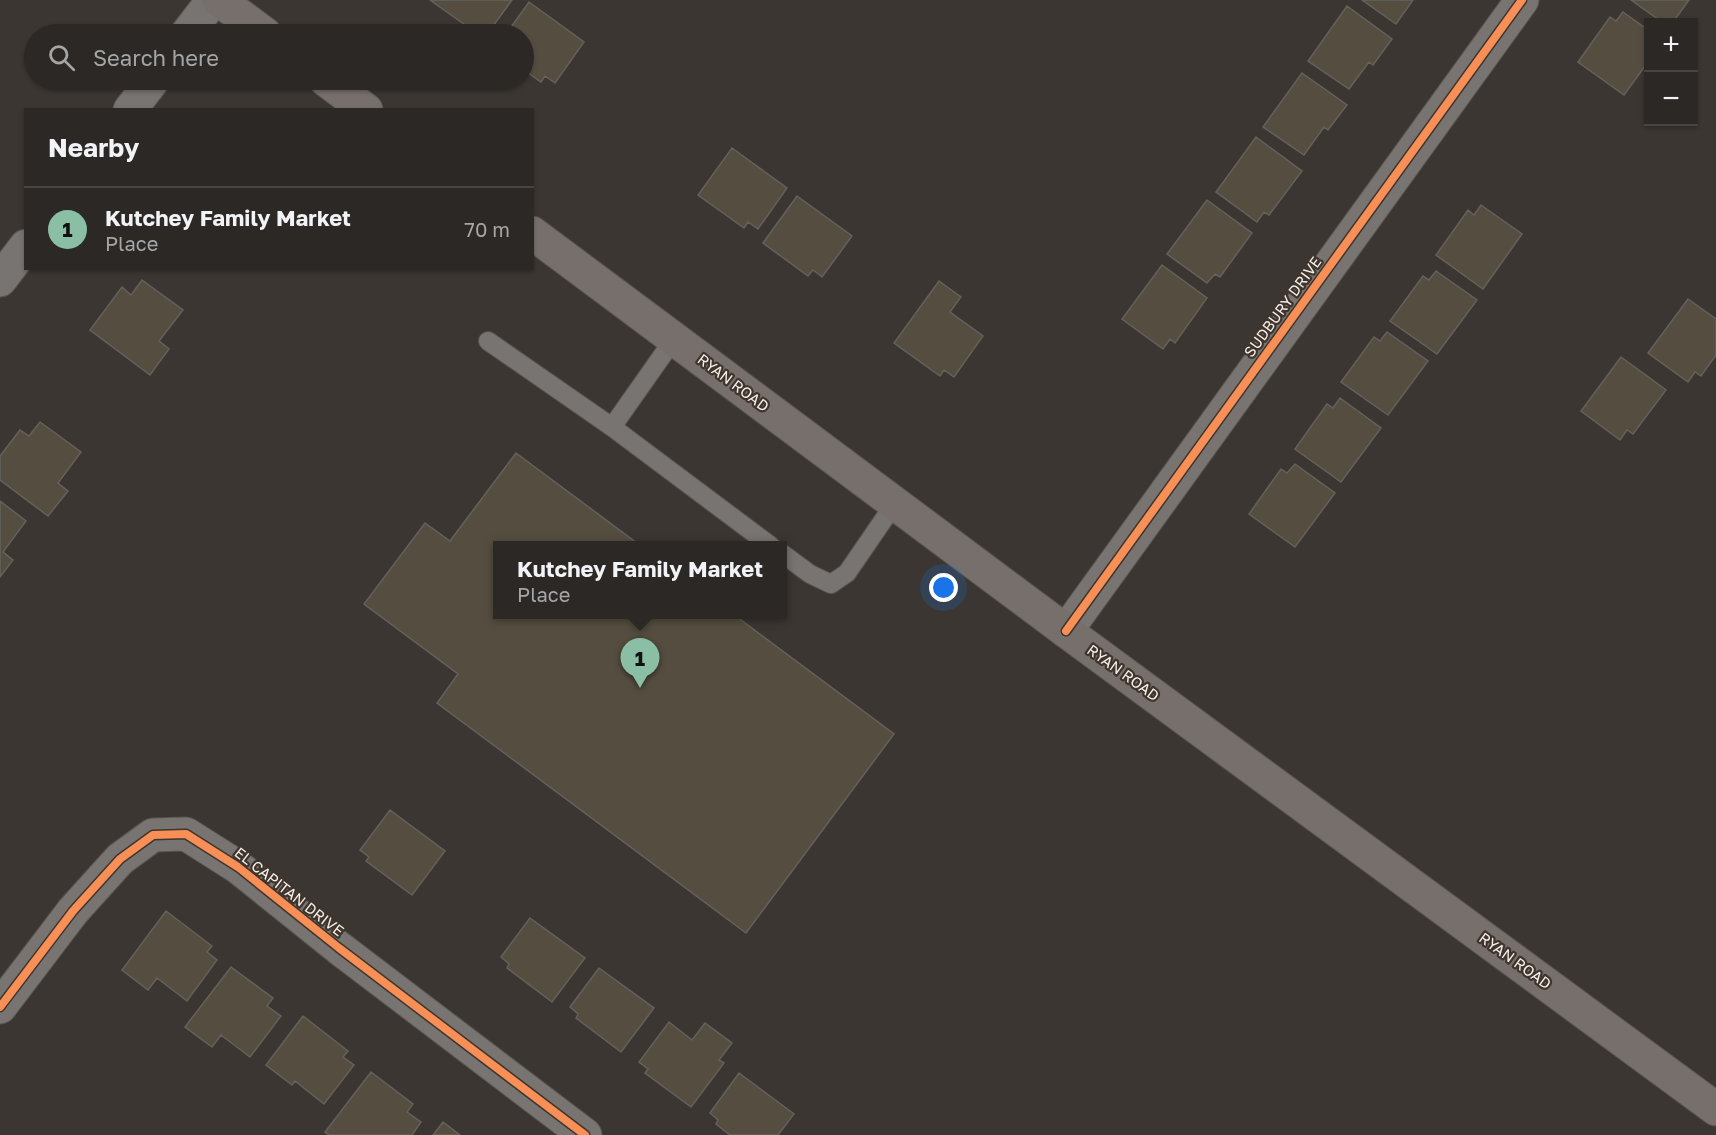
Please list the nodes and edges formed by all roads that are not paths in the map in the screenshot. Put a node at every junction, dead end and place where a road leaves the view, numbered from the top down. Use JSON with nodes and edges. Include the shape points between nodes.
{"nodes":[{"id":1,"x":213,"y":0,"type":"edge"},
{"id":2,"x":219,"y":0,"type":"edge"},
{"id":3,"x":1522,"y":0,"type":"edge"},
{"id":4,"x":195,"y":24,"type":"edge"},
{"id":5,"x":252,"y":24,"type":"edge"},
{"id":6,"x":145,"y":90,"type":"edge"},
{"id":7,"x":339,"y":90,"type":"edge"},
{"id":8,"x":132,"y":108,"type":"edge"},
{"id":9,"x":363,"y":108,"type":"edge"},
{"id":10,"x":534,"y":234,"type":"edge"},
{"id":11,"x":24,"y":249,"type":"edge"},
{"id":12,"x":0,"y":280,"type":"edge"},
{"id":13,"x":674,"y":339,"type":"junction"},
{"id":14,"x":488,"y":341,"type":"dead end"},
{"id":15,"x":612,"y":427,"type":"junction"},
{"id":16,"x":895,"y":503,"type":"junction"},
{"id":17,"x":764,"y":541,"type":"edge"},
{"id":18,"x":787,"y":557,"type":"edge"},
{"id":19,"x":1066,"y":631,"type":"junction"},
{"id":20,"x":0,"y":1007,"type":"edge"},
{"id":21,"x":1716,"y":1109,"type":"edge"},
{"id":22,"x":585,"y":1135,"type":"edge"}],
"edges":[{"from":1,"to":4,"type":"street"},
{"from":2,"to":5,"type":"main road"},
{"from":3,"to":19,"type":"street","name":"SUDBURY DRIVE"},
{"from":6,"to":8,"type":"street"},
{"from":7,"to":9,"type":"main road"},
{"from":10,"to":13,"type":"main road","name":"RYAN ROAD"},
{"from":11,"to":12,"type":"street"},
{"from":13,"to":15,"type":"lane"},
{"from":13,"to":16,"type":"main road","name":"RYAN ROAD"},
{"from":14,"to":15,"type":"lane"},
{"from":15,"to":17,"type":"lane"},
{"from":16,"to":18,"type":"lane","via":[[847,573],[831,584]]},
{"from":16,"to":19,"type":"main road","name":"RYAN ROAD"},
{"from":19,"to":21,"type":"main road","name":"RYAN ROAD"},
{"from":20,"to":22,"type":"street","name":"EL CAPITAN DRIVE","via":[[120,859],[153,835],[186,834],[238,867]]}]}
